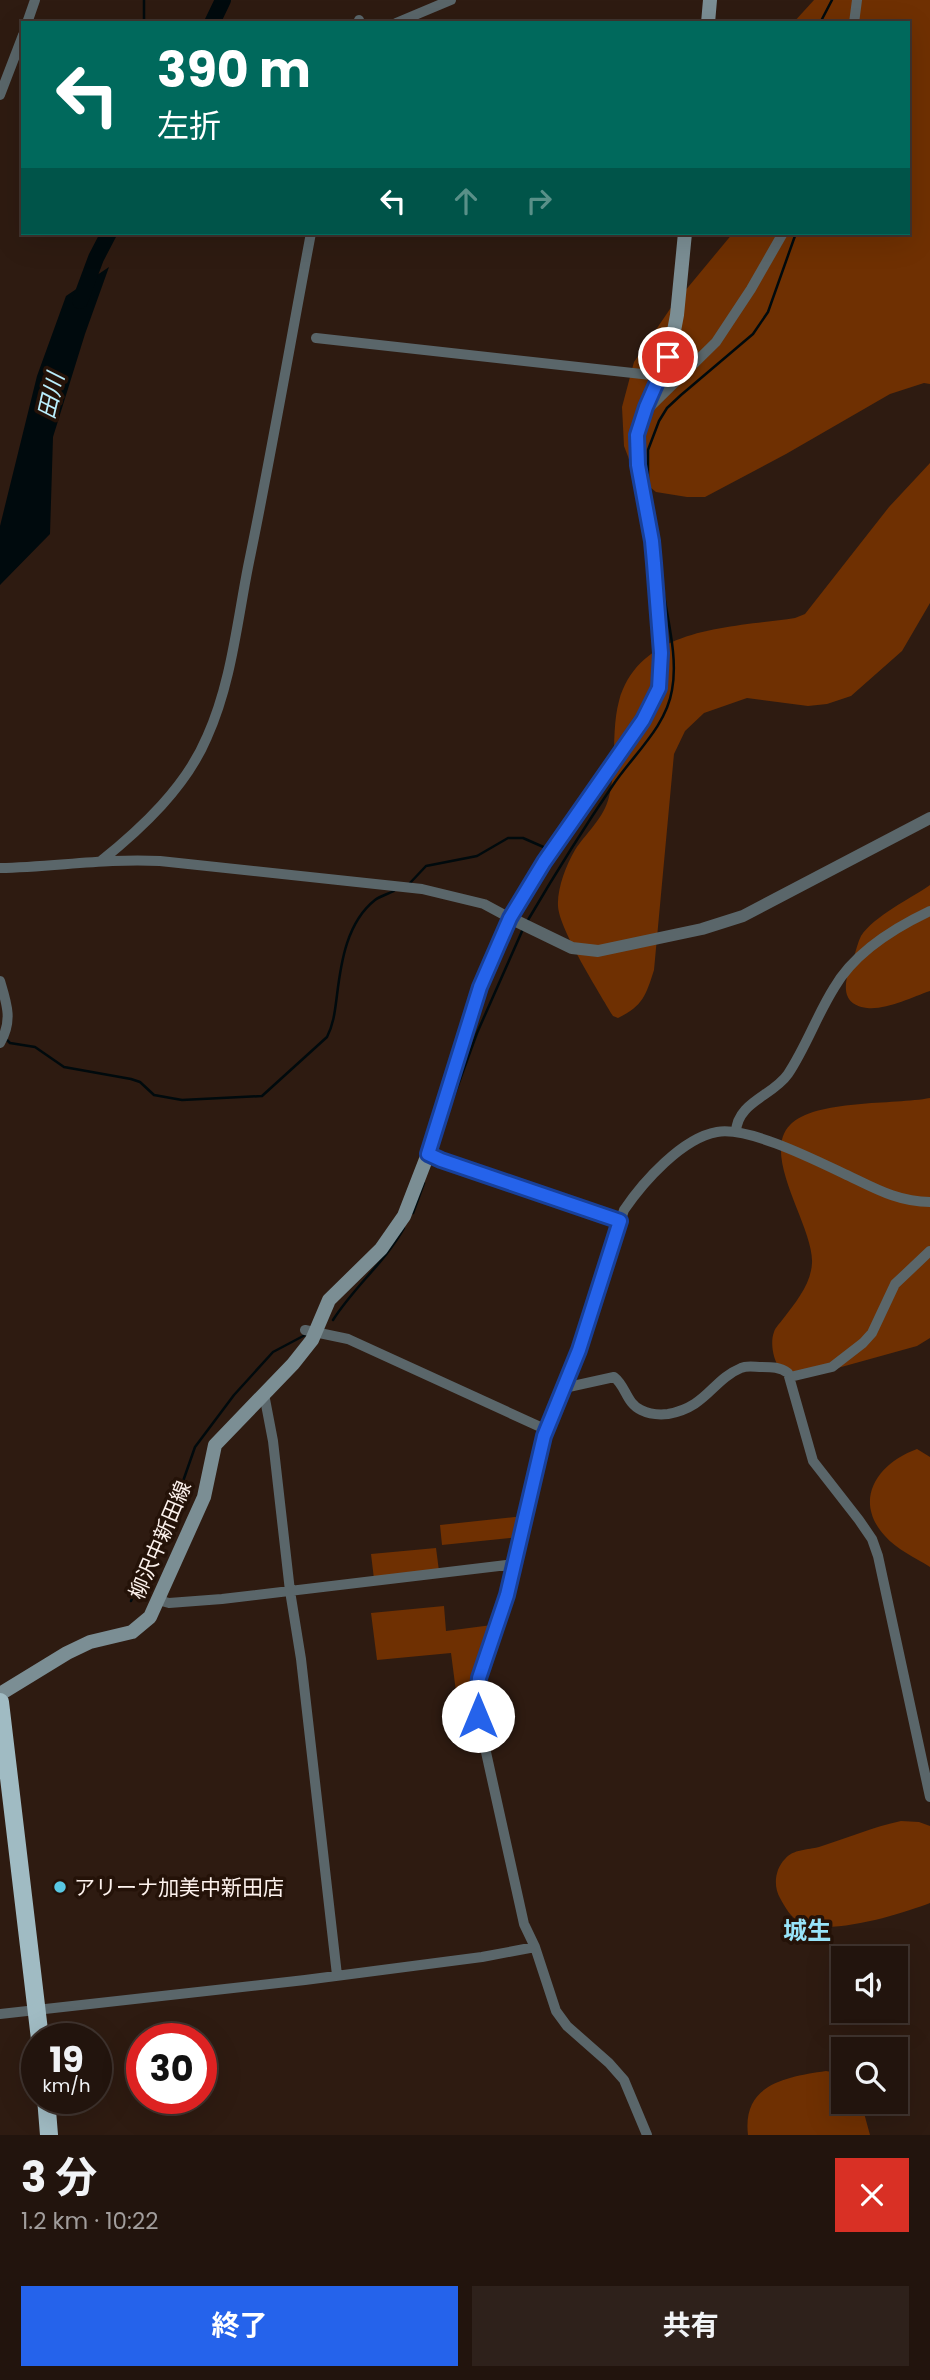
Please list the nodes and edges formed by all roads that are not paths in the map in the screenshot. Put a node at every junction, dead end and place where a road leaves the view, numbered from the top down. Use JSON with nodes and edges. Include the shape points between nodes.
{"nodes":[{"id":1,"x":35,"y":0,"type":"edge"},
{"id":2,"x":451,"y":0,"type":"edge"},
{"id":3,"x":710,"y":0,"type":"edge"},
{"id":4,"x":857,"y":0,"type":"edge"},
{"id":5,"x":28,"y":21,"type":"edge"},
{"id":6,"x":401,"y":21,"type":"edge"},
{"id":7,"x":708,"y":21,"type":"edge"},
{"id":8,"x":855,"y":21,"type":"edge"},
{"id":9,"x":21,"y":40,"type":"edge"},
{"id":10,"x":0,"y":94,"type":"edge"},
{"id":11,"x":311,"y":235,"type":"edge"},
{"id":12,"x":685,"y":235,"type":"edge"},
{"id":13,"x":782,"y":235,"type":"edge"},
{"id":14,"x":316,"y":338,"type":"dead end"},
{"id":15,"x":660,"y":376,"type":"junction"},
{"id":16,"x":646,"y":407,"type":"junction"},
{"id":17,"x":930,"y":818,"type":"edge"},
{"id":18,"x":101,"y":861,"type":"junction"},
{"id":19,"x":0,"y":868,"type":"edge"},
{"id":20,"x":930,"y":911,"type":"edge"},
{"id":21,"x":515,"y":920,"type":"junction"},
{"id":22,"x":0,"y":981,"type":"edge"},
{"id":23,"x":0,"y":1043,"type":"edge"},
{"id":24,"x":736,"y":1132,"type":"junction"},
{"id":25,"x":428,"y":1154,"type":"junction"},
{"id":26,"x":930,"y":1202,"type":"edge"},
{"id":27,"x":620,"y":1221,"type":"junction"},
{"id":28,"x":930,"y":1251,"type":"edge"},
{"id":29,"x":310,"y":1332,"type":"junction"},
{"id":30,"x":790,"y":1377,"type":"junction"},
{"id":31,"x":564,"y":1388,"type":"junction"},
{"id":32,"x":264,"y":1394,"type":"junction"},
{"id":33,"x":547,"y":1430,"type":"junction"},
{"id":34,"x":515,"y":1564,"type":"junction"},
{"id":35,"x":290,"y":1591,"type":"junction"},
{"id":36,"x":158,"y":1600,"type":"junction"},
{"id":37,"x":0,"y":1694,"type":"edge"},
{"id":38,"x":0,"y":1702,"type":"edge"},
{"id":39,"x":930,"y":1797,"type":"edge"},
{"id":40,"x":536,"y":1947,"type":"junction"},
{"id":41,"x":337,"y":1975,"type":"junction"},
{"id":42,"x":37,"y":2011,"type":"junction"},
{"id":43,"x":0,"y":2014,"type":"edge"},
{"id":44,"x":38,"y":2023,"type":"edge"},
{"id":45,"x":47,"y":2114,"type":"edge"},
{"id":46,"x":49,"y":2135,"type":"edge"},
{"id":47,"x":647,"y":2135,"type":"edge"}],
"edges":[{"from":1,"to":5,"type":"street"},
{"from":2,"to":6,"type":"street"},
{"from":3,"to":7,"type":"main road"},
{"from":4,"to":8,"type":"street"},
{"from":9,"to":10,"type":"street"},
{"from":11,"to":18,"type":"street","via":[[238,623],[211,728],[163,804]]},
{"from":12,"to":15,"type":"main road","name":"柳沢中新田線","via":[[677,315]]},
{"from":13,"to":16,"type":"street","via":[[716,342]]},
{"from":14,"to":15,"type":"street"},
{"from":15,"to":16,"type":"main road","name":"柳沢中新田線"},
{"from":16,"to":21,"type":"main road","name":"柳沢中新田線","via":[[637,435],[638,465],[652,541],[661,653],[659,688],[643,720],[544,862]]},
{"from":17,"to":21,"type":"street","via":[[743,916],[702,929],[598,951],[572,948]]},
{"from":18,"to":19,"type":"street"},
{"from":18,"to":21,"type":"street","via":[[160,861],[422,889],[484,904]]},
{"from":20,"to":24,"type":"street","via":[[886,937],[846,970],[787,1076],[739,1116]]},
{"from":21,"to":25,"type":"main road","name":"柳沢中新田線","via":[[480,987]]},
{"from":22,"to":23,"type":"street","via":[[8,1017],[8,1030]]},
{"from":24,"to":26,"type":"street","via":[[794,1149],[889,1196]]},
{"from":24,"to":27,"type":"street","via":[[705,1135],[682,1149],[644,1183]]},
{"from":25,"to":27,"type":"street"},
{"from":25,"to":29,"type":"main road","name":"柳沢中新田線","via":[[404,1216],[381,1248],[329,1300]]},
{"from":27,"to":31,"type":"street"},
{"from":28,"to":30,"type":"street","via":[[895,1284],[863,1343],[832,1367]]},
{"from":29,"to":32,"type":"main road","name":"柳沢中新田線","via":[[293,1364]]},
{"from":29,"to":33,"type":"street","via":[[348,1339]]},
{"from":30,"to":31,"type":"street","via":[[779,1368],[744,1366],[695,1404],[664,1414],[634,1406],[614,1377]]},
{"from":30,"to":39,"type":"street","via":[[813,1461],[872,1539],[878,1556]]},
{"from":31,"to":33,"type":"street"},
{"from":32,"to":35,"type":"street"},
{"from":32,"to":36,"type":"main road","name":"柳沢中新田線","via":[[215,1445],[204,1497]]},
{"from":33,"to":34,"type":"street"},
{"from":34,"to":35,"type":"street"},
{"from":34,"to":40,"type":"street","via":[[479,1678],[477,1700],[524,1924]]},
{"from":35,"to":36,"type":"street","via":[[169,1603]]},
{"from":35,"to":41,"type":"street"},
{"from":36,"to":37,"type":"main road","name":"柳沢中新田線","via":[[150,1617],[132,1632],[90,1642]]},
{"from":38,"to":42,"type":"highway"},
{"from":40,"to":41,"type":"street"},
{"from":40,"to":47,"type":"street","via":[[556,2011],[624,2080]]},
{"from":41,"to":42,"type":"street"},
{"from":42,"to":43,"type":"street"},
{"from":42,"to":44,"type":"highway"},
{"from":45,"to":46,"type":"highway"}]}
